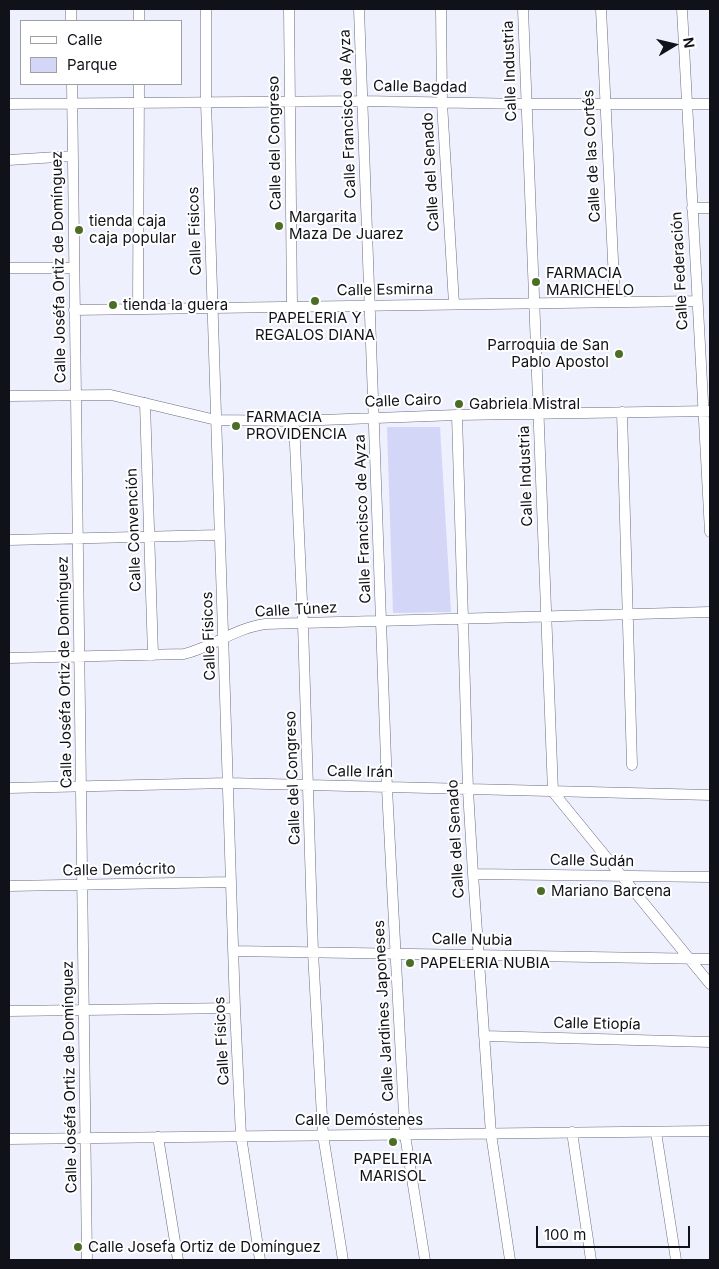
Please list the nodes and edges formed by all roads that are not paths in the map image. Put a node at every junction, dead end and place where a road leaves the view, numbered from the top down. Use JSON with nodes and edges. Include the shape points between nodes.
{"nodes":[{"id":1,"x":206,"y":9,"type":"edge"},
{"id":2,"x":289,"y":9,"type":"edge"},
{"id":3,"x":359,"y":9,"type":"edge"},
{"id":4,"x":441,"y":9,"type":"edge"},
{"id":5,"x":523,"y":9,"type":"edge"},
{"id":6,"x":601,"y":9,"type":"edge"},
{"id":7,"x":682,"y":9,"type":"edge"},
{"id":8,"x":72,"y":85,"type":"edge"},
{"id":9,"x":138,"y":85,"type":"edge"},
{"id":10,"x":362,"y":101,"type":"junction"},
{"id":11,"x":138,"y":102,"type":"junction"},
{"id":12,"x":206,"y":102,"type":"junction"},
{"id":13,"x":289,"y":102,"type":"junction"},
{"id":14,"x":72,"y":103,"type":"junction"},
{"id":15,"x":442,"y":103,"type":"junction"},
{"id":16,"x":686,"y":103,"type":"junction"},
{"id":17,"x":9,"y":104,"type":"edge"},
{"id":18,"x":526,"y":104,"type":"junction"},
{"id":19,"x":604,"y":104,"type":"junction"},
{"id":20,"x":710,"y":104,"type":"edge"},
{"id":21,"x":73,"y":156,"type":"junction"},
{"id":22,"x":9,"y":160,"type":"edge"},
{"id":23,"x":692,"y":208,"type":"junction"},
{"id":24,"x":710,"y":208,"type":"edge"},
{"id":25,"x":9,"y":268,"type":"edge"},
{"id":26,"x":74,"y":268,"type":"junction"},
{"id":27,"x":697,"y":301,"type":"junction"},
{"id":28,"x":615,"y":302,"type":"junction"},
{"id":29,"x":534,"y":303,"type":"junction"},
{"id":30,"x":454,"y":304,"type":"junction"},
{"id":31,"x":370,"y":306,"type":"junction"},
{"id":32,"x":292,"y":307,"type":"junction"},
{"id":33,"x":212,"y":308,"type":"junction"},
{"id":34,"x":138,"y":309,"type":"junction"},
{"id":35,"x":74,"y":310,"type":"junction"},
{"id":36,"x":75,"y":395,"type":"junction"},
{"id":37,"x":9,"y":396,"type":"edge"},
{"id":38,"x":145,"y":403,"type":"junction"},
{"id":39,"x":707,"y":411,"type":"edge"},
{"id":40,"x":622,"y":412,"type":"junction"},
{"id":41,"x":538,"y":413,"type":"junction"},
{"id":42,"x":457,"y":415,"type":"junction"},
{"id":43,"x":374,"y":417,"type":"junction"},
{"id":44,"x":216,"y":420,"type":"junction"},
{"id":45,"x":294,"y":421,"type":"junction"},
{"id":46,"x":710,"y":519,"type":"edge"},
{"id":47,"x":710,"y":532,"type":"edge"},
{"id":48,"x":220,"y":535,"type":"junction"},
{"id":49,"x":149,"y":536,"type":"junction"},
{"id":50,"x":78,"y":538,"type":"junction"},
{"id":51,"x":9,"y":540,"type":"edge"},
{"id":52,"x":710,"y":612,"type":"edge"},
{"id":53,"x":628,"y":614,"type":"junction"},
{"id":54,"x":546,"y":617,"type":"junction"},
{"id":55,"x":464,"y":619,"type":"junction"},
{"id":56,"x":381,"y":622,"type":"junction"},
{"id":57,"x":303,"y":624,"type":"junction"},
{"id":58,"x":224,"y":638,"type":"junction"},
{"id":59,"x":153,"y":655,"type":"junction"},
{"id":60,"x":80,"y":656,"type":"junction"},
{"id":61,"x":9,"y":658,"type":"edge"},
{"id":62,"x":632,"y":765,"type":"dead end"},
{"id":63,"x":228,"y":783,"type":"junction"},
{"id":64,"x":81,"y":786,"type":"junction"},
{"id":65,"x":308,"y":786,"type":"junction"},
{"id":66,"x":9,"y":788,"type":"edge"},
{"id":67,"x":387,"y":788,"type":"junction"},
{"id":68,"x":468,"y":790,"type":"junction"},
{"id":69,"x":553,"y":792,"type":"junction"},
{"id":70,"x":710,"y":795,"type":"edge"},
{"id":71,"x":473,"y":874,"type":"junction"},
{"id":72,"x":622,"y":876,"type":"junction"},
{"id":73,"x":710,"y":877,"type":"edge"},
{"id":74,"x":230,"y":882,"type":"junction"},
{"id":75,"x":9,"y":886,"type":"edge"},
{"id":76,"x":82,"y":886,"type":"junction"},
{"id":77,"x":233,"y":951,"type":"junction"},
{"id":78,"x":313,"y":952,"type":"junction"},
{"id":79,"x":396,"y":953,"type":"junction"},
{"id":80,"x":478,"y":955,"type":"junction"},
{"id":81,"x":690,"y":959,"type":"junction"},
{"id":82,"x":710,"y":959,"type":"edge"},
{"id":83,"x":710,"y":984,"type":"edge"},
{"id":84,"x":235,"y":1008,"type":"junction"},
{"id":85,"x":9,"y":1011,"type":"edge"},
{"id":86,"x":84,"y":1011,"type":"junction"},
{"id":87,"x":484,"y":1036,"type":"junction"},
{"id":88,"x":710,"y":1042,"type":"edge"},
{"id":89,"x":710,"y":1131,"type":"edge"},
{"id":90,"x":572,"y":1132,"type":"junction"},
{"id":91,"x":656,"y":1132,"type":"junction"},
{"id":92,"x":491,"y":1134,"type":"junction"},
{"id":93,"x":323,"y":1135,"type":"junction"},
{"id":94,"x":405,"y":1135,"type":"junction"},
{"id":95,"x":241,"y":1136,"type":"junction"},
{"id":96,"x":158,"y":1137,"type":"junction"},
{"id":97,"x":85,"y":1138,"type":"junction"},
{"id":98,"x":9,"y":1140,"type":"edge"},
{"id":99,"x":87,"y":1260,"type":"edge"},
{"id":100,"x":178,"y":1260,"type":"edge"},
{"id":101,"x":260,"y":1260,"type":"edge"},
{"id":102,"x":343,"y":1260,"type":"edge"},
{"id":103,"x":425,"y":1260,"type":"edge"},
{"id":104,"x":510,"y":1260,"type":"edge"},
{"id":105,"x":591,"y":1260,"type":"edge"},
{"id":106,"x":676,"y":1260,"type":"edge"}],
"edges":[{"from":1,"to":12,"type":"street","name":"Calle Físicos"},
{"from":2,"to":13,"type":"street","name":"Calle del Congreso"},
{"from":3,"to":10,"type":"street","name":"Calle Francisco de Ayza"},
{"from":4,"to":15,"type":"street","name":"Calle del Senado"},
{"from":5,"to":18,"type":"street","name":"Calle Industria"},
{"from":6,"to":19,"type":"street","name":"Calle de las Cortés"},
{"from":7,"to":16,"type":"street","name":"Calle Federación"},
{"from":8,"to":14,"type":"street","name":"Calle Joséfa Ortiz de Domínguez"},
{"from":9,"to":11,"type":"street"},
{"from":10,"to":13,"type":"street","name":"Calle Bagdad"},
{"from":10,"to":15,"type":"street","name":"Calle Bagdad"},
{"from":10,"to":31,"type":"street","name":"Calle Francisco de Ayza"},
{"from":11,"to":12,"type":"street","name":"Calle Bagdad"},
{"from":11,"to":14,"type":"street","name":"Calle Bagdad"},
{"from":11,"to":34,"type":"street"},
{"from":12,"to":13,"type":"street","name":"Calle Bagdad"},
{"from":12,"to":33,"type":"street","name":"Calle Físicos"},
{"from":13,"to":32,"type":"street","name":"Calle del Congreso"},
{"from":14,"to":17,"type":"street","name":"Calle Bagdad"},
{"from":14,"to":21,"type":"street","name":"Calle Joséfa Ortiz de Domínguez"},
{"from":15,"to":18,"type":"street","name":"Calle Bagdad"},
{"from":15,"to":30,"type":"street","name":"Calle del Senado"},
{"from":16,"to":19,"type":"street","name":"Calle Bagdad"},
{"from":16,"to":20,"type":"street","name":"Calle Bagdad"},
{"from":16,"to":23,"type":"street","name":"Calle Federación"},
{"from":18,"to":19,"type":"street","name":"Calle Bagdad"},
{"from":18,"to":29,"type":"street","name":"Calle Industria"},
{"from":19,"to":28,"type":"street","name":"Calle de las Cortés"},
{"from":21,"to":22,"type":"street"},
{"from":21,"to":26,"type":"street","name":"Calle Joséfa Ortiz de Domínguez"},
{"from":23,"to":24,"type":"street"},
{"from":23,"to":27,"type":"street","name":"Calle Federación"},
{"from":25,"to":26,"type":"street"},
{"from":26,"to":35,"type":"street","name":"Calle Joséfa Ortiz de Domínguez"},
{"from":27,"to":28,"type":"street","name":"Calle Esmirna"},
{"from":27,"to":39,"type":"street","name":"Calle Federación"},
{"from":28,"to":29,"type":"street","name":"Calle Esmirna"},
{"from":29,"to":30,"type":"street","name":"Calle Esmirna"},
{"from":29,"to":41,"type":"street","name":"Calle Industria"},
{"from":30,"to":31,"type":"street","name":"Calle Esmirna"},
{"from":31,"to":32,"type":"street","name":"Calle Esmirna"},
{"from":31,"to":43,"type":"street","name":"Calle Francisco de Ayza"},
{"from":32,"to":33,"type":"street","name":"Calle Esmirna"},
{"from":33,"to":34,"type":"street","name":"Calle Esmirna"},
{"from":33,"to":44,"type":"street","name":"Calle Físicos"},
{"from":34,"to":35,"type":"street","name":"Calle Esmirna"},
{"from":35,"to":36,"type":"street","name":"Calle Joséfa Ortiz de Domínguez"},
{"from":36,"to":37,"type":"street","name":"Calle Cairo"},
{"from":36,"to":38,"type":"street","name":"Calle Cairo","via":[[111,395]]},
{"from":36,"to":50,"type":"street","name":"Calle Joséfa Ortiz de Domínguez"},
{"from":38,"to":44,"type":"street","name":"Calle Cairo"},
{"from":38,"to":49,"type":"street","name":"Calle Convención"},
{"from":39,"to":40,"type":"street","name":"Calle Cairo"},
{"from":39,"to":46,"type":"street","name":"Calle Federación"},
{"from":40,"to":41,"type":"street","name":"Calle Cairo"},
{"from":40,"to":53,"type":"street"},
{"from":41,"to":42,"type":"street","name":"Calle Cairo"},
{"from":41,"to":54,"type":"street","name":"Calle Industria"},
{"from":42,"to":43,"type":"street","name":"Calle Cairo"},
{"from":42,"to":55,"type":"street","name":"Calle del Senado"},
{"from":43,"to":45,"type":"street","name":"Calle Cairo"},
{"from":43,"to":56,"type":"street","name":"Calle Francisco de Ayza"},
{"from":44,"to":45,"type":"street","name":"Calle Cairo"},
{"from":44,"to":48,"type":"street","name":"Calle Físicos"},
{"from":45,"to":57,"type":"street","name":"Calle del Congreso"},
{"from":46,"to":47,"type":"street","name":"Calle Federación"},
{"from":48,"to":49,"type":"street"},
{"from":48,"to":58,"type":"street","name":"Calle Físicos"},
{"from":49,"to":50,"type":"street"},
{"from":49,"to":59,"type":"street","name":"Calle Convención"},
{"from":50,"to":51,"type":"street"},
{"from":50,"to":60,"type":"street","name":"Calle Joséfa Ortiz de Domínguez"},
{"from":52,"to":53,"type":"street","name":"Calle Túnez"},
{"from":53,"to":54,"type":"street","name":"Calle Túnez"},
{"from":53,"to":62,"type":"street"},
{"from":54,"to":55,"type":"street","name":"Calle Túnez"},
{"from":54,"to":69,"type":"street","name":"Calle Industria"},
{"from":55,"to":56,"type":"street","name":"Calle Túnez"},
{"from":55,"to":68,"type":"street","name":"Calle del Senado"},
{"from":56,"to":57,"type":"street","name":"Calle Túnez"},
{"from":56,"to":67,"type":"street","name":"Calle Francisco de Ayza"},
{"from":57,"to":58,"type":"street","name":"Calle Túnez","via":[[255,626]]},
{"from":57,"to":65,"type":"street","name":"Calle del Congreso"},
{"from":58,"to":59,"type":"street","name":"Calle Túnez","via":[[197,651]]},
{"from":58,"to":63,"type":"street","name":"Calle Físicos"},
{"from":59,"to":60,"type":"street","name":"Calle Túnez"},
{"from":60,"to":61,"type":"street","name":"Calle Túnez"},
{"from":60,"to":64,"type":"street","name":"Calle Joséfa Ortiz de Domínguez"},
{"from":63,"to":64,"type":"street","name":"Calle Irán"},
{"from":63,"to":65,"type":"street","name":"Calle Irán"},
{"from":63,"to":74,"type":"street","name":"Calle Físicos"},
{"from":64,"to":66,"type":"street","name":"Calle Irán"},
{"from":64,"to":76,"type":"street","name":"Calle Joséfa Ortiz de Domínguez"},
{"from":65,"to":67,"type":"street","name":"Calle Irán"},
{"from":65,"to":78,"type":"street","name":"Calle del Congreso"},
{"from":67,"to":68,"type":"street","name":"Calle Irán"},
{"from":67,"to":79,"type":"street","name":"Calle Jardines Japoneses"},
{"from":68,"to":69,"type":"street","name":"Calle Irán"},
{"from":68,"to":71,"type":"street","name":"Calle del Senado"},
{"from":69,"to":70,"type":"street","name":"Calle Irán"},
{"from":69,"to":72,"type":"street"},
{"from":71,"to":72,"type":"street","name":"Calle Sudán"},
{"from":71,"to":80,"type":"street","name":"Calle del Senado"},
{"from":72,"to":73,"type":"street","name":"Calle Sudán"},
{"from":72,"to":81,"type":"street"},
{"from":74,"to":76,"type":"street","name":"Calle Demócrito"},
{"from":74,"to":77,"type":"street","name":"Calle Físicos"},
{"from":75,"to":76,"type":"street","name":"Calle Demócrito"},
{"from":76,"to":86,"type":"street","name":"Calle Joséfa Ortiz de Domínguez"},
{"from":77,"to":78,"type":"street","name":"Calle Nubia"},
{"from":77,"to":84,"type":"street","name":"Calle Físicos"},
{"from":78,"to":79,"type":"street","name":"Calle Nubia"},
{"from":78,"to":93,"type":"street","name":"Calle del Congreso"},
{"from":79,"to":80,"type":"street","name":"Calle Nubia"},
{"from":79,"to":94,"type":"street","name":"Calle Jardines Japoneses"},
{"from":80,"to":81,"type":"street","name":"Calle Nubia"},
{"from":80,"to":87,"type":"street","name":"Calle del Senado"},
{"from":81,"to":82,"type":"street","name":"Calle Nubia"},
{"from":81,"to":83,"type":"street"},
{"from":84,"to":86,"type":"street"},
{"from":84,"to":95,"type":"street","name":"Calle Físicos"},
{"from":85,"to":86,"type":"street"},
{"from":86,"to":97,"type":"street","name":"Calle Joséfa Ortiz de Domínguez"},
{"from":87,"to":88,"type":"street","name":"Calle Etiopía"},
{"from":87,"to":92,"type":"street","name":"Calle del Senado"},
{"from":89,"to":91,"type":"street","name":"Calle Demóstenes"},
{"from":90,"to":91,"type":"street","name":"Calle Demóstenes"},
{"from":90,"to":92,"type":"street","name":"Calle Demóstenes"},
{"from":90,"to":105,"type":"street"},
{"from":91,"to":106,"type":"street"},
{"from":92,"to":94,"type":"street","name":"Calle Demóstenes"},
{"from":92,"to":104,"type":"street","name":"Calle del Senado"},
{"from":93,"to":94,"type":"street","name":"Calle Demóstenes"},
{"from":93,"to":95,"type":"street","name":"Calle Demóstenes"},
{"from":93,"to":102,"type":"street","name":"Calle del Congreso"},
{"from":94,"to":103,"type":"street","name":"Calle Jardines Japoneses"},
{"from":95,"to":96,"type":"street","name":"Calle Demóstenes"},
{"from":95,"to":101,"type":"street","name":"Calle Físicos"},
{"from":96,"to":97,"type":"street","name":"Calle Demóstenes"},
{"from":96,"to":100,"type":"street"},
{"from":97,"to":98,"type":"street","name":"Calle Demóstenes"},
{"from":97,"to":99,"type":"street","name":"Calle Joséfa Ortiz de Domínguez"}]}
